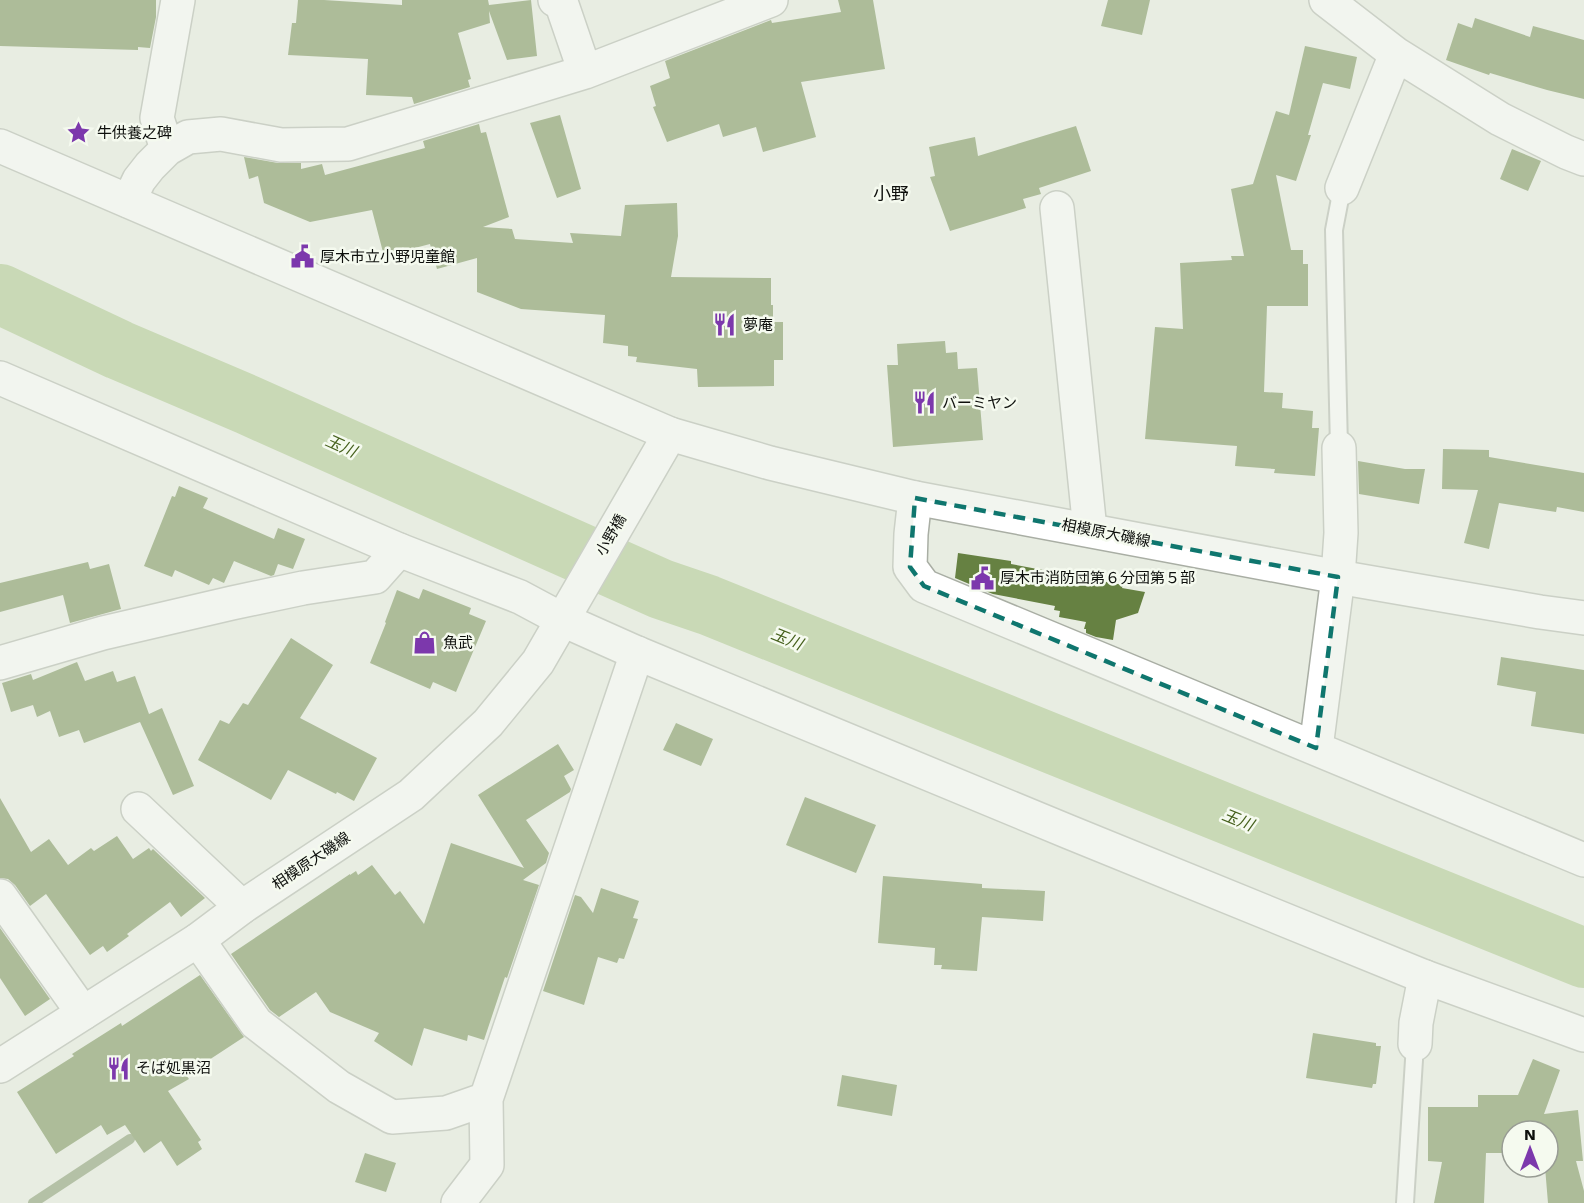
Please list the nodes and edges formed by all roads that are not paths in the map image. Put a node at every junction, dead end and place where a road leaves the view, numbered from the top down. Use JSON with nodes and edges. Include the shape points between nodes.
{"nodes":[{"id":1,"x":178,"y":0,"type":"edge"},
{"id":2,"x":555,"y":0,"type":"edge"},
{"id":3,"x":771,"y":0,"type":"edge"},
{"id":4,"x":1326,"y":0,"type":"edge"},
{"id":5,"x":1396,"y":54,"type":"junction"},
{"id":6,"x":585,"y":72,"type":"junction"},
{"id":7,"x":0,"y":146,"type":"edge"},
{"id":8,"x":167,"y":148,"type":"junction"},
{"id":9,"x":1584,"y":159,"type":"edge"},
{"id":10,"x":1342,"y":188,"type":"joint"},
{"id":11,"x":129,"y":201,"type":"junction"},
{"id":12,"x":1057,"y":208,"type":"dead end"},
{"id":13,"x":0,"y":378,"type":"edge"},
{"id":14,"x":670,"y":434,"type":"junction"},
{"id":15,"x":1340,"y":448,"type":"joint"},
{"id":16,"x":915,"y":498,"type":"junction"},
{"id":17,"x":1090,"y":530,"type":"junction"},
{"id":18,"x":399,"y":550,"type":"junction"},
{"id":19,"x":1338,"y":577,"type":"junction"},
{"id":20,"x":567,"y":612,"type":"junction"},
{"id":21,"x":1584,"y":618,"type":"edge"},
{"id":22,"x":637,"y":653,"type":"junction"},
{"id":23,"x":0,"y":663,"type":"edge"},
{"id":24,"x":1316,"y":748,"type":"junction"},
{"id":25,"x":138,"y":809,"type":"dead end"},
{"id":26,"x":1584,"y":860,"type":"edge"},
{"id":27,"x":0,"y":896,"type":"edge"},
{"id":28,"x":242,"y":907,"type":"junction"},
{"id":29,"x":198,"y":940,"type":"junction"},
{"id":30,"x":1425,"y":977,"type":"junction"},
{"id":31,"x":83,"y":1013,"type":"junction"},
{"id":32,"x":1584,"y":1035,"type":"edge"},
{"id":33,"x":1415,"y":1044,"type":"joint"},
{"id":34,"x":0,"y":1066,"type":"edge"},
{"id":35,"x":486,"y":1100,"type":"junction"},
{"id":36,"x":458,"y":1203,"type":"edge"},
{"id":37,"x":1405,"y":1203,"type":"edge"}],
"edges":[{"from":1,"to":8,"type":"street","via":[[157,118]]},
{"from":2,"to":6,"type":"street","via":[[561,2]]},
{"from":3,"to":6,"type":"street"},
{"from":4,"to":5,"type":"street"},
{"from":5,"to":9,"type":"street","via":[[1500,119]]},
{"from":5,"to":10,"type":"street"},
{"from":6,"to":8,"type":"street","via":[[348,144],[281,145],[221,134],[188,137]]},
{"from":7,"to":11,"type":"street","name":"相模原大磯線"},
{"from":8,"to":11,"type":"street","via":[[139,180]]},
{"from":10,"to":15,"type":"lane","via":[[1334,230]]},
{"from":11,"to":14,"type":"street","name":"相模原大磯線"},
{"from":12,"to":17,"type":"street"},
{"from":13,"to":18,"type":"street"},
{"from":14,"to":16,"type":"street","name":"相模原大磯線"},
{"from":14,"to":20,"type":"street","name":"小野橋"},
{"from":15,"to":19,"type":"street"},
{"from":16,"to":17,"type":"street","name":"相模原大磯線"},
{"from":16,"to":24,"type":"street","via":[[910,567],[924,586]]},
{"from":17,"to":19,"type":"street","name":"相模原大磯線"},
{"from":18,"to":20,"type":"street"},
{"from":18,"to":23,"type":"street","via":[[375,577],[232,603],[103,633]]},
{"from":19,"to":21,"type":"street","name":"相模原大磯線"},
{"from":19,"to":24,"type":"street"},
{"from":20,"to":22,"type":"street"},
{"from":20,"to":28,"type":"street","name":"相模原大磯線","via":[[538,662],[489,723],[411,795]]},
{"from":22,"to":30,"type":"street"},
{"from":22,"to":35,"type":"street"},
{"from":24,"to":26,"type":"street"},
{"from":25,"to":28,"type":"street"},
{"from":27,"to":31,"type":"street"},
{"from":28,"to":29,"type":"street","name":"相模原大磯線"},
{"from":29,"to":31,"type":"street","name":"相模原大磯線"},
{"from":29,"to":35,"type":"street","via":[[256,1023],[339,1087],[392,1117],[446,1113]]},
{"from":30,"to":32,"type":"street"},
{"from":30,"to":33,"type":"street"},
{"from":31,"to":34,"type":"street","name":"相模原大磯線"},
{"from":33,"to":37,"type":"lane"},
{"from":35,"to":36,"type":"street","via":[[487,1165]]}]}
